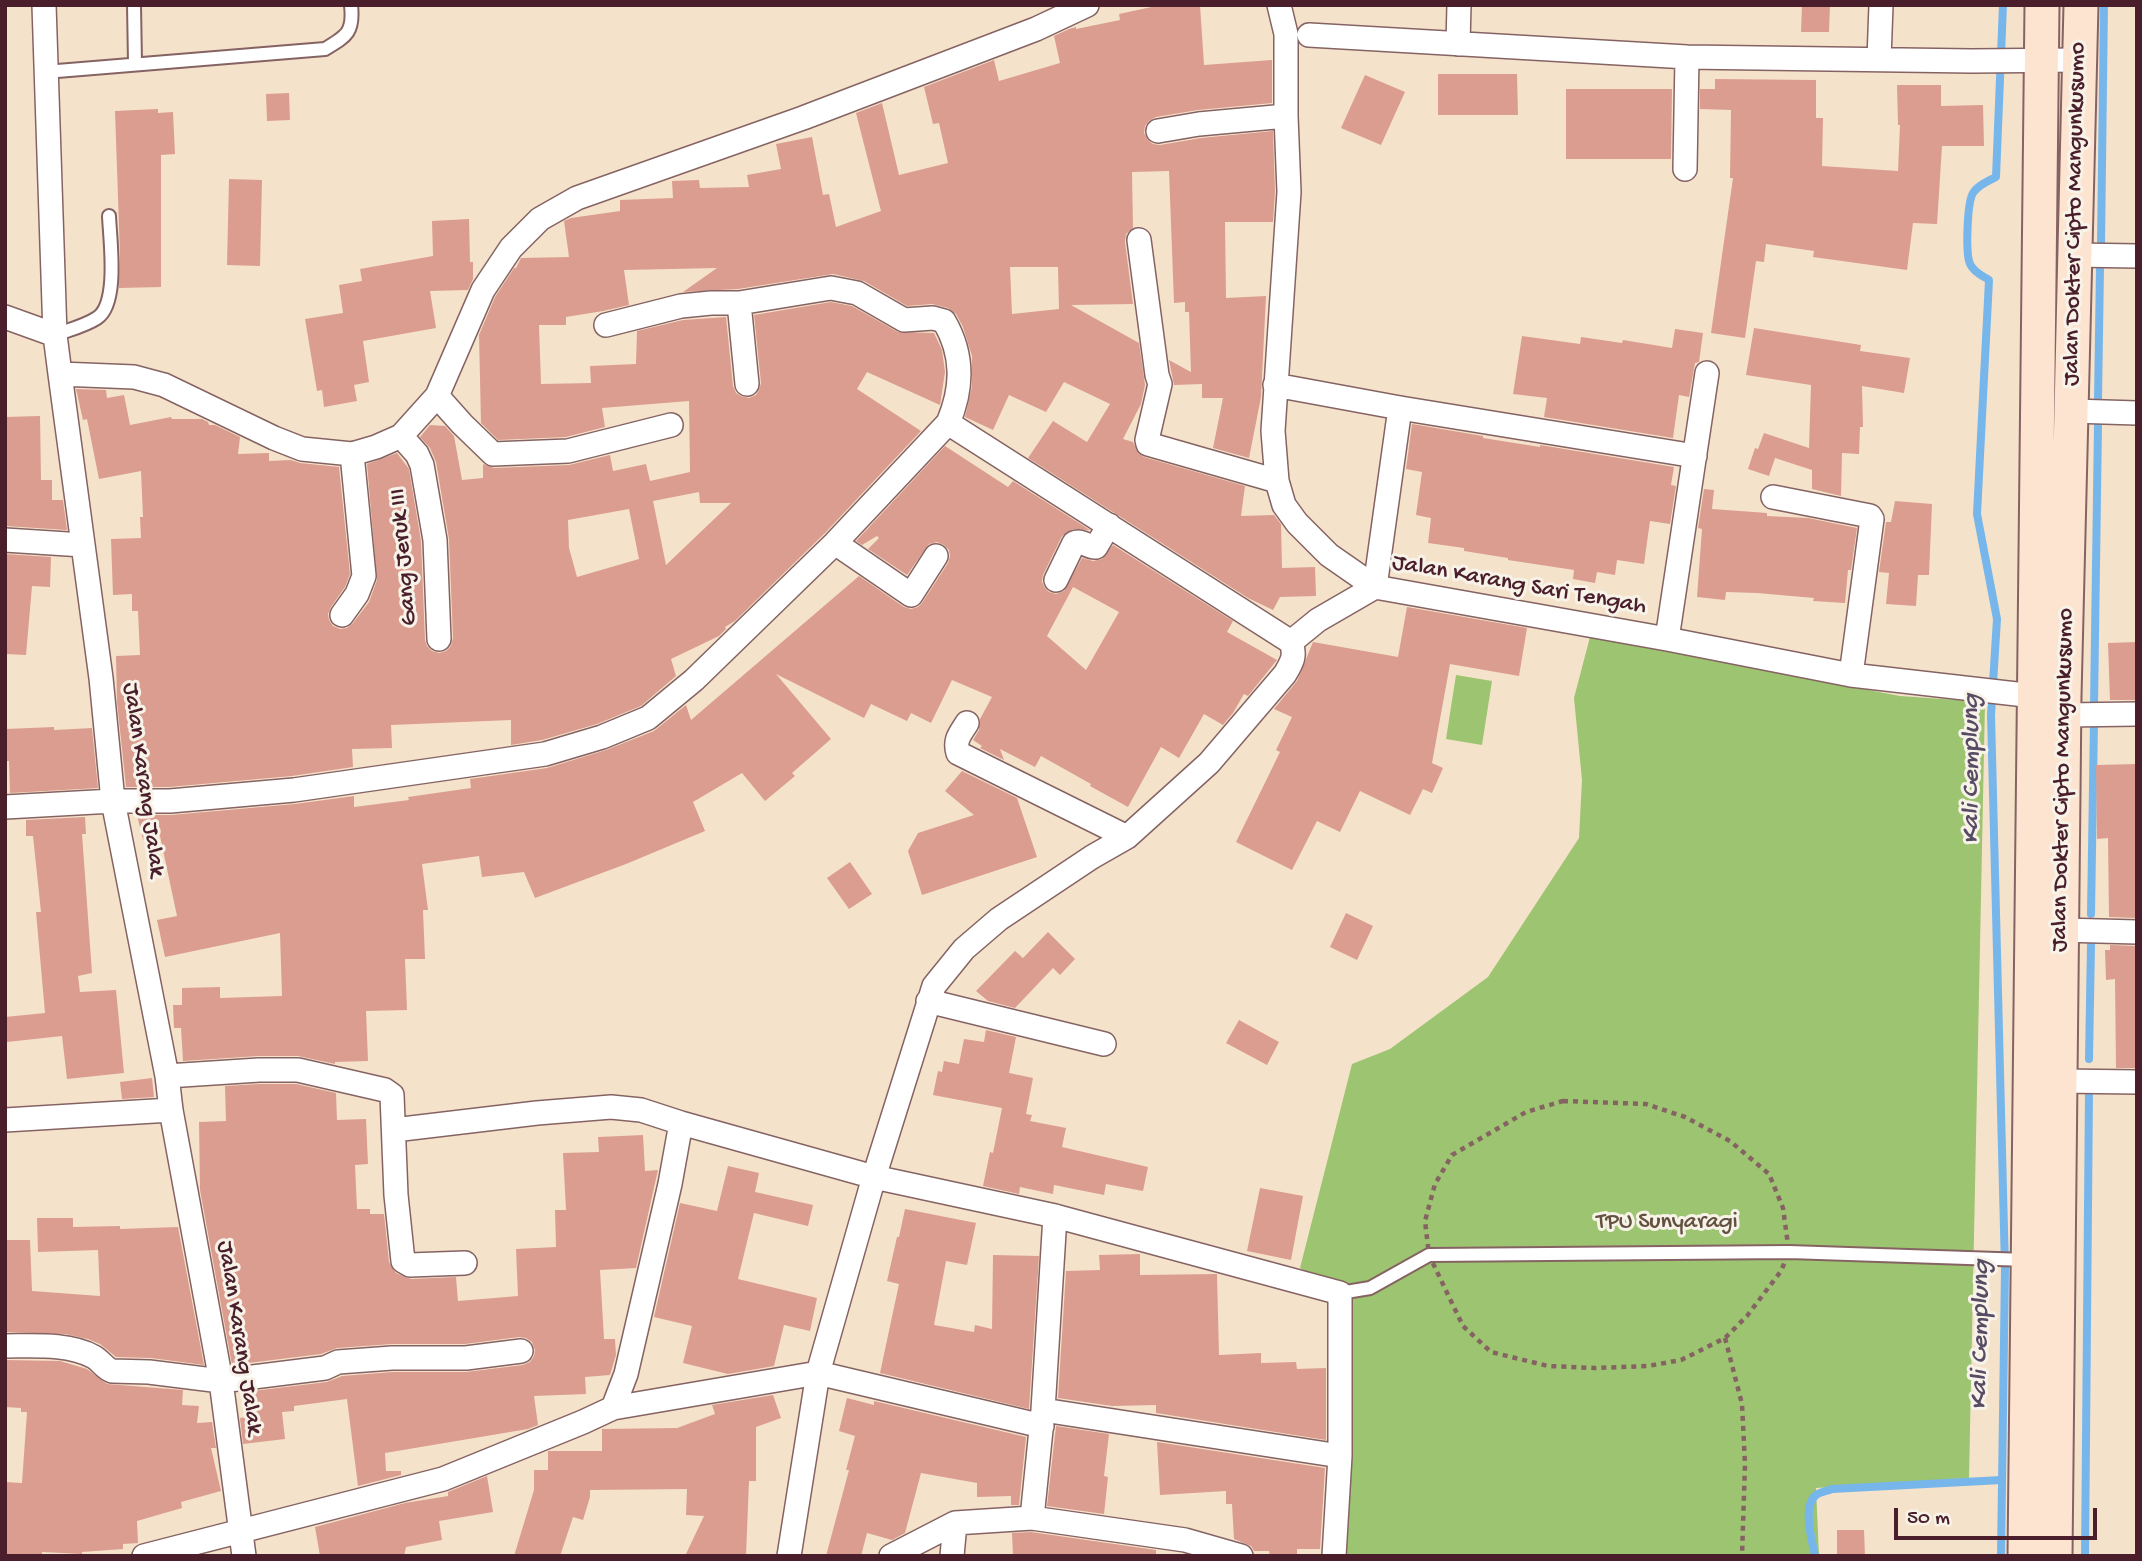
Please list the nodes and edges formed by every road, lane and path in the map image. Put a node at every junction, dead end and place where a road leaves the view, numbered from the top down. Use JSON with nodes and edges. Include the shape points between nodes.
{"nodes":[{"id":1,"x":44,"y":5,"type":"edge"},
{"id":2,"x":134,"y":5,"type":"edge"},
{"id":3,"x":351,"y":5,"type":"edge"},
{"id":4,"x":1037,"y":5,"type":"edge"},
{"id":5,"x":1087,"y":5,"type":"edge"},
{"id":6,"x":1279,"y":5,"type":"edge"},
{"id":7,"x":1459,"y":5,"type":"edge"},
{"id":8,"x":1881,"y":5,"type":"edge"},
{"id":9,"x":2042,"y":5,"type":"edge"},
{"id":10,"x":2081,"y":5,"type":"edge"},
{"id":11,"x":1036,"y":29,"type":"junction"},
{"id":12,"x":1309,"y":35,"type":"dead end"},
{"id":13,"x":1458,"y":44,"type":"junction"},
{"id":14,"x":1688,"y":57,"type":"junction"},
{"id":15,"x":1879,"y":59,"type":"junction"},
{"id":16,"x":2036,"y":60,"type":"junction"},
{"id":17,"x":2080,"y":60,"type":"junction"},
{"id":18,"x":135,"y":63,"type":"junction"},
{"id":19,"x":45,"y":72,"type":"junction"},
{"id":20,"x":1286,"y":116,"type":"junction"},
{"id":21,"x":1158,"y":131,"type":"dead end"},
{"id":22,"x":1685,"y":169,"type":"dead end"},
{"id":23,"x":109,"y":216,"type":"dead end"},
{"id":24,"x":1139,"y":240,"type":"dead end"},
{"id":25,"x":2074,"y":255,"type":"junction"},
{"id":26,"x":2137,"y":256,"type":"edge"},
{"id":27,"x":739,"y":303,"type":"junction"},
{"id":28,"x":5,"y":317,"type":"edge"},
{"id":29,"x":606,"y":325,"type":"dead end"},
{"id":30,"x":55,"y":335,"type":"junction"},
{"id":31,"x":1707,"y":373,"type":"dead end"},
{"id":32,"x":60,"y":374,"type":"junction"},
{"id":33,"x":747,"y":384,"type":"dead end"},
{"id":34,"x":1275,"y":385,"type":"junction"},
{"id":35,"x":437,"y":396,"type":"junction"},
{"id":36,"x":1400,"y":408,"type":"junction"},
{"id":37,"x":2071,"y":411,"type":"junction"},
{"id":38,"x":2137,"y":413,"type":"edge"},
{"id":39,"x":948,"y":423,"type":"junction"},
{"id":40,"x":671,"y":425,"type":"dead end"},
{"id":41,"x":401,"y":436,"type":"junction"},
{"id":42,"x":352,"y":454,"type":"junction"},
{"id":43,"x":1695,"y":456,"type":"junction"},
{"id":44,"x":1277,"y":481,"type":"junction"},
{"id":45,"x":1773,"y":497,"type":"dead end"},
{"id":46,"x":1109,"y":525,"type":"junction"},
{"id":47,"x":5,"y":540,"type":"edge"},
{"id":48,"x":835,"y":543,"type":"junction"},
{"id":49,"x":83,"y":544,"type":"junction"},
{"id":50,"x":936,"y":556,"type":"dead end"},
{"id":51,"x":1056,"y":580,"type":"dead end"},
{"id":52,"x":1375,"y":587,"type":"junction"},
{"id":53,"x":342,"y":615,"type":"dead end"},
{"id":54,"x":439,"y":639,"type":"dead end"},
{"id":55,"x":1667,"y":639,"type":"junction"},
{"id":56,"x":1292,"y":642,"type":"junction"},
{"id":57,"x":1851,"y":675,"type":"junction"},
{"id":58,"x":2042,"y":700,"type":"junction"},
{"id":59,"x":2137,"y":714,"type":"edge"},
{"id":60,"x":967,"y":723,"type":"dead end"},
{"id":61,"x":113,"y":801,"type":"junction"},
{"id":62,"x":5,"y":807,"type":"edge"},
{"id":63,"x":1127,"y":837,"type":"junction"},
{"id":64,"x":2062,"y":930,"type":"junction"},
{"id":65,"x":2137,"y":932,"type":"edge"},
{"id":66,"x":928,"y":1002,"type":"junction"},
{"id":67,"x":1104,"y":1044,"type":"dead end"},
{"id":68,"x":167,"y":1076,"type":"junction"},
{"id":69,"x":2060,"y":1082,"type":"junction"},
{"id":70,"x":2137,"y":1082,"type":"edge"},
{"id":71,"x":171,"y":1110,"type":"junction"},
{"id":72,"x":5,"y":1120,"type":"edge"},
{"id":73,"x":681,"y":1123,"type":"junction"},
{"id":74,"x":394,"y":1130,"type":"junction"},
{"id":75,"x":874,"y":1177,"type":"junction"},
{"id":76,"x":1055,"y":1216,"type":"junction"},
{"id":77,"x":2037,"y":1261,"type":"junction"},
{"id":78,"x":465,"y":1263,"type":"dead end"},
{"id":79,"x":1340,"y":1293,"type":"junction"},
{"id":80,"x":1726,"y":1338,"type":"dead end"},
{"id":81,"x":5,"y":1346,"type":"edge"},
{"id":82,"x":521,"y":1351,"type":"dead end"},
{"id":83,"x":818,"y":1373,"type":"junction"},
{"id":84,"x":221,"y":1381,"type":"junction"},
{"id":85,"x":613,"y":1408,"type":"junction"},
{"id":86,"x":1042,"y":1418,"type":"junction"},
{"id":87,"x":1340,"y":1456,"type":"junction"},
{"id":88,"x":1032,"y":1518,"type":"junction"},
{"id":89,"x":955,"y":1523,"type":"junction"},
{"id":90,"x":240,"y":1532,"type":"junction"},
{"id":91,"x":144,"y":1556,"type":"edge"},
{"id":92,"x":244,"y":1556,"type":"edge"},
{"id":93,"x":789,"y":1556,"type":"edge"},
{"id":94,"x":891,"y":1556,"type":"edge"},
{"id":95,"x":952,"y":1556,"type":"edge"},
{"id":96,"x":1241,"y":1556,"type":"edge"},
{"id":97,"x":1334,"y":1556,"type":"edge"},
{"id":98,"x":1742,"y":1556,"type":"edge"},
{"id":99,"x":2025,"y":1556,"type":"edge"},
{"id":100,"x":2054,"y":1556,"type":"edge"}],
"edges":[{"from":1,"to":19,"type":"street","name":"Jalan Karang Jalak"},
{"from":2,"to":18,"type":"lane"},
{"from":3,"to":18,"type":"lane","via":[[353,23],[343,38],[324,49]]},
{"from":4,"to":11,"type":"street"},
{"from":5,"to":11,"type":"street"},
{"from":6,"to":20,"type":"street","name":"Jalan Karang Sari Tengah","via":[[1286,34]]},
{"from":7,"to":13,"type":"street"},
{"from":8,"to":15,"type":"street"},
{"from":9,"to":16,"type":"main road","name":"Jalan Dokter Cipto Mangunkusumo"},
{"from":10,"to":17,"type":"main road","name":"Jalan Dokter Cipto Mangunkusumo"},
{"from":11,"to":35,"type":"street","via":[[577,198],[540,219],[511,248],[483,290]]},
{"from":12,"to":13,"type":"street"},
{"from":13,"to":14,"type":"street"},
{"from":14,"to":15,"type":"street"},
{"from":14,"to":22,"type":"street"},
{"from":15,"to":16,"type":"street"},
{"from":16,"to":17,"type":"street"},
{"from":16,"to":58,"type":"main road","name":"Jalan Dokter Cipto Mangunkusumo"},
{"from":17,"to":25,"type":"main road","name":"Jalan Dokter Cipto Mangunkusumo"},
{"from":18,"to":19,"type":"lane"},
{"from":19,"to":30,"type":"street","name":"Jalan Karang Jalak"},
{"from":20,"to":21,"type":"street"},
{"from":20,"to":34,"type":"street","name":"Jalan Karang Sari Tengah","via":[[1289,192]]},
{"from":23,"to":30,"type":"lane","via":[[107,307],[97,318]]},
{"from":24,"to":44,"type":"street","via":[[1160,384],[1148,444]]},
{"from":25,"to":26,"type":"street"},
{"from":25,"to":37,"type":"main road","name":"Jalan Dokter Cipto Mangunkusumo"},
{"from":27,"to":29,"type":"street","via":[[681,306]]},
{"from":27,"to":33,"type":"street"},
{"from":27,"to":39,"type":"street","via":[[831,288],[857,293],[904,320],[944,321],[951,332],[960,379]]},
{"from":28,"to":30,"type":"street"},
{"from":30,"to":32,"type":"street","name":"Jalan Karang Jalak"},
{"from":31,"to":43,"type":"street"},
{"from":32,"to":42,"type":"street","via":[[134,377],[164,385],[302,450]]},
{"from":32,"to":49,"type":"street","name":"Jalan Karang Jalak"},
{"from":34,"to":36,"type":"street"},
{"from":34,"to":44,"type":"street","name":"Jalan Karang Sari Tengah"},
{"from":35,"to":40,"type":"street","via":[[493,454],[568,451]]},
{"from":35,"to":41,"type":"street"},
{"from":36,"to":43,"type":"street"},
{"from":36,"to":52,"type":"street"},
{"from":37,"to":38,"type":"street"},
{"from":37,"to":58,"type":"main road","name":"Jalan Dokter Cipto Mangunkusumo"},
{"from":39,"to":46,"type":"street"},
{"from":39,"to":48,"type":"street"},
{"from":41,"to":42,"type":"street"},
{"from":41,"to":54,"type":"street","name":"Gang Jeruk III","via":[[422,465],[435,540]]},
{"from":42,"to":53,"type":"street","via":[[363,576]]},
{"from":43,"to":55,"type":"street"},
{"from":44,"to":52,"type":"street","name":"Jalan Karang Sari Tengah","via":[[1284,505],[1303,531]]},
{"from":45,"to":57,"type":"street","via":[[1870,516]]},
{"from":46,"to":51,"type":"street","via":[[1097,547],[1074,543]]},
{"from":46,"to":56,"type":"street"},
{"from":47,"to":49,"type":"street"},
{"from":48,"to":50,"type":"street","via":[[911,595]]},
{"from":48,"to":61,"type":"street","via":[[694,680],[648,718],[602,737],[545,754],[293,790]]},
{"from":49,"to":61,"type":"street","name":"Jalan Karang Jalak"},
{"from":52,"to":55,"type":"street","name":"Jalan Karang Sari Tengah"},
{"from":52,"to":56,"type":"street","via":[[1318,620]]},
{"from":55,"to":57,"type":"street","name":"Jalan Karang Sari Tengah"},
{"from":56,"to":63,"type":"street","via":[[1293,659],[1276,684],[1209,763]]},
{"from":57,"to":58,"type":"street","name":"Jalan Karang Sari Tengah"},
{"from":58,"to":59,"type":"street","name":"Jalan Karang Sari Tengah"},
{"from":58,"to":64,"type":"main road","name":"Jalan Dokter Cipto Mangunkusumo"},
{"from":58,"to":77,"type":"main road","name":"Jalan Dokter Cipto Mangunkusumo"},
{"from":60,"to":63,"type":"street","via":[[956,740],[958,753]]},
{"from":61,"to":62,"type":"street"},
{"from":61,"to":68,"type":"street","name":"Jalan Karang Jalak"},
{"from":63,"to":66,"type":"street","via":[[999,919],[964,949],[934,986]]},
{"from":64,"to":65,"type":"street"},
{"from":64,"to":69,"type":"main road","name":"Jalan Dokter Cipto Mangunkusumo"},
{"from":66,"to":67,"type":"street"},
{"from":66,"to":75,"type":"street"},
{"from":68,"to":71,"type":"street","name":"Jalan Karang Jalak"},
{"from":68,"to":74,"type":"street","via":[[298,1070],[385,1090],[392,1094]]},
{"from":69,"to":70,"type":"street"},
{"from":69,"to":77,"type":"main road","name":"Jalan Dokter Cipto Mangunkusumo"},
{"from":71,"to":72,"type":"street"},
{"from":71,"to":84,"type":"street","name":"Jalan Karang Jalak"},
{"from":73,"to":74,"type":"street","via":[[641,1110],[611,1107]]},
{"from":73,"to":75,"type":"street"},
{"from":73,"to":85,"type":"street","via":[[626,1374]]},
{"from":74,"to":78,"type":"street","via":[[403,1261],[410,1265]]},
{"from":75,"to":76,"type":"street"},
{"from":75,"to":83,"type":"street"},
{"from":76,"to":79,"type":"street"},
{"from":76,"to":86,"type":"street"},
{"from":77,"to":79,"type":"lane","via":[[1789,1252],[1429,1255],[1370,1288]]},
{"from":77,"to":99,"type":"main road","name":"Jalan Dokter Cipto Mangunkusumo"},
{"from":77,"to":100,"type":"main road","name":"Jalan Dokter Cipto Mangunkusumo"},
{"from":79,"to":87,"type":"street"},
{"from":80,"to":98,"type":"path","via":[[1742,1404]]},
{"from":81,"to":84,"type":"street","via":[[67,1349],[95,1357],[112,1371]]},
{"from":82,"to":84,"type":"street","via":[[466,1358],[338,1362],[325,1368]]},
{"from":83,"to":85,"type":"street"},
{"from":83,"to":86,"type":"street"},
{"from":83,"to":93,"type":"street"},
{"from":84,"to":90,"type":"street","name":"Jalan Karang Jalak"},
{"from":85,"to":90,"type":"street","via":[[443,1479]]},
{"from":86,"to":87,"type":"street"},
{"from":86,"to":88,"type":"street"},
{"from":87,"to":97,"type":"street"},
{"from":88,"to":89,"type":"street"},
{"from":88,"to":96,"type":"street","via":[[1172,1538]]},
{"from":89,"to":94,"type":"street"},
{"from":89,"to":95,"type":"street"},
{"from":90,"to":91,"type":"street"},
{"from":90,"to":92,"type":"street","name":"Jalan Karang Jalak"}]}
